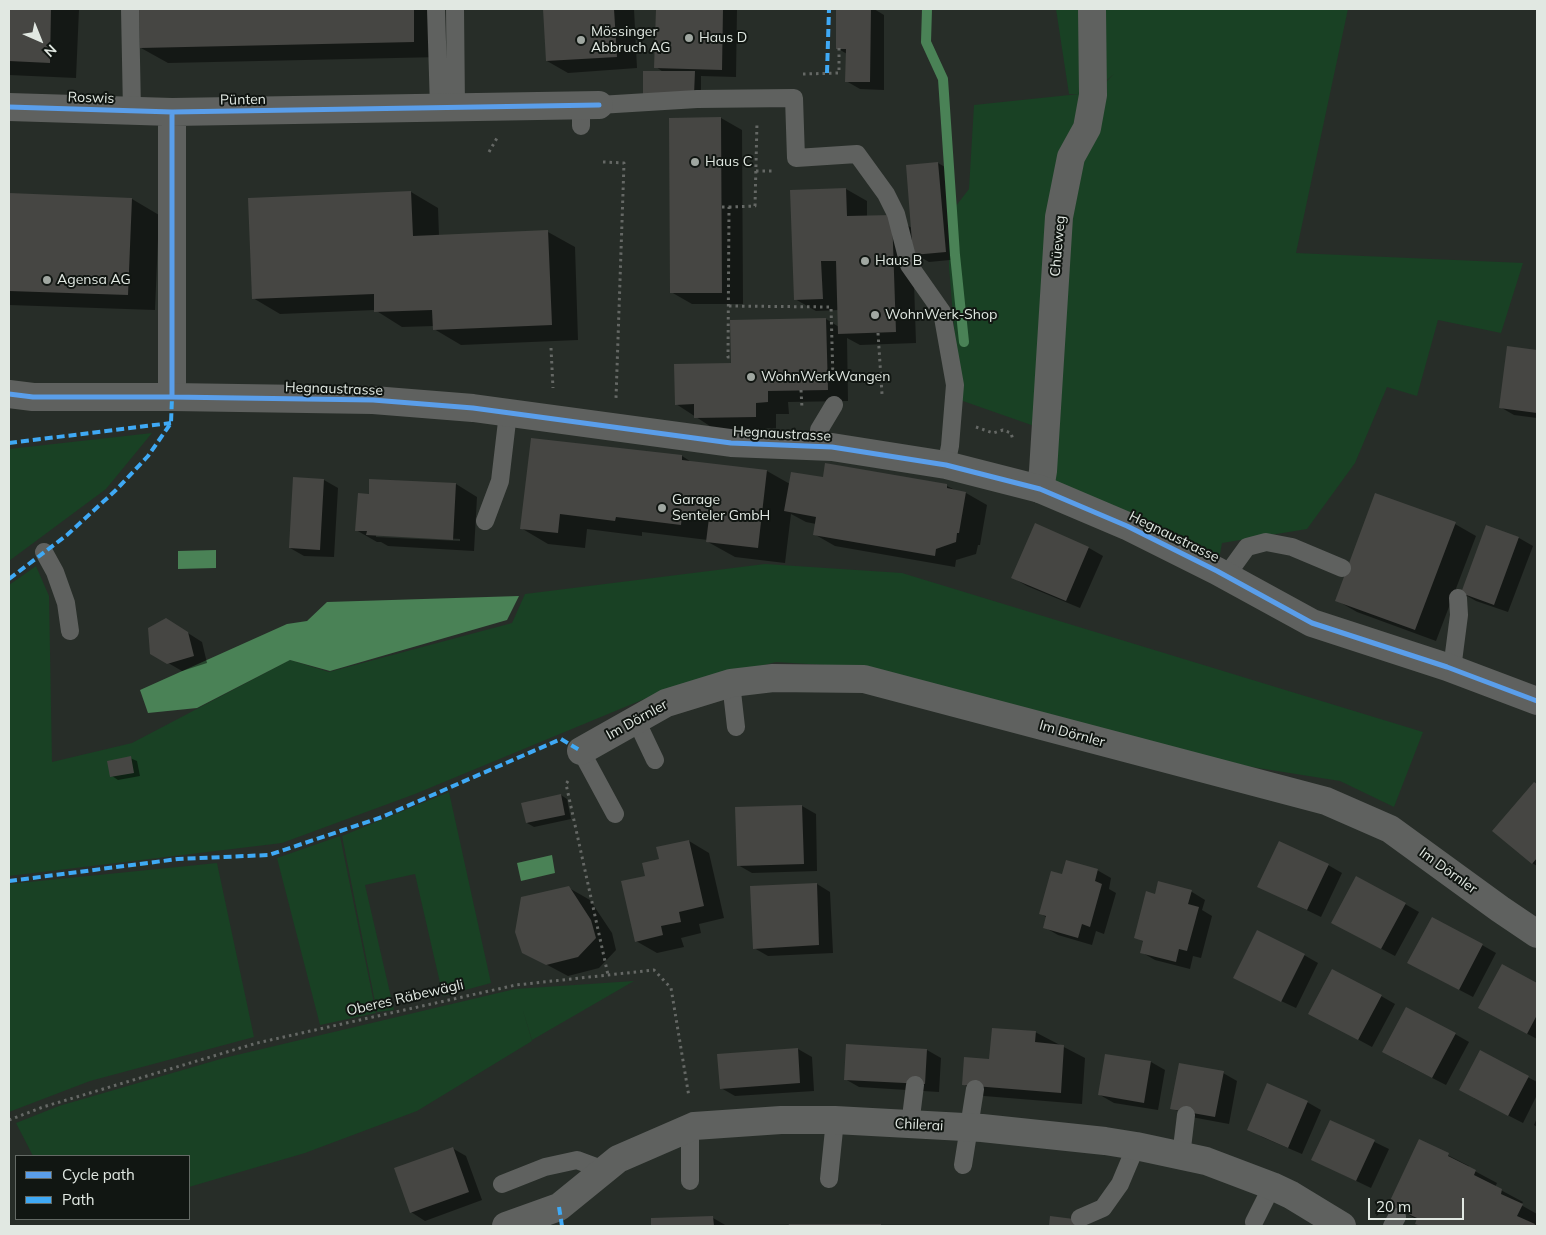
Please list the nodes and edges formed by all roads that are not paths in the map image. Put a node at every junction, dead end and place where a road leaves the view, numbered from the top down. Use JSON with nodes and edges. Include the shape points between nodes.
{"nodes":[{"id":1,"x":130,"y":9,"type":"edge"},
{"id":2,"x":436,"y":9,"type":"edge"},
{"id":3,"x":455,"y":9,"type":"edge"},
{"id":4,"x":1092,"y":9,"type":"edge"},
{"id":5,"x":9,"y":107,"type":"edge"},
{"id":6,"x":448,"y":108,"type":"junction"},
{"id":7,"x":132,"y":111,"type":"junction"},
{"id":8,"x":172,"y":112,"type":"junction"},
{"id":9,"x":587,"y":112,"type":"joint"},
{"id":10,"x":9,"y":394,"type":"edge"},
{"id":11,"x":172,"y":397,"type":"junction"},
{"id":12,"x":834,"y":404,"type":"road end"},
{"id":13,"x":508,"y":413,"type":"junction"},
{"id":14,"x":819,"y":447,"type":"junction"},
{"id":15,"x":946,"y":465,"type":"junction"},
{"id":16,"x":1040,"y":489,"type":"junction"},
{"id":17,"x":485,"y":521,"type":"dead end"},
{"id":18,"x":44,"y":552,"type":"dead end"},
{"id":19,"x":1342,"y":568,"type":"dead end"},
{"id":20,"x":1226,"y":576,"type":"junction"},
{"id":21,"x":1458,"y":598,"type":"dead end"},
{"id":22,"x":70,"y":631,"type":"dead end"},
{"id":23,"x":1452,"y":669,"type":"junction"},
{"id":24,"x":731,"y":683,"type":"junction"},
{"id":25,"x":1537,"y":701,"type":"edge"},
{"id":26,"x":636,"y":720,"type":"junction"},
{"id":27,"x":736,"y":727,"type":"dead end"},
{"id":28,"x":581,"y":751,"type":"joint"},
{"id":29,"x":655,"y":760,"type":"dead end"},
{"id":30,"x":615,"y":814,"type":"dead end"},
{"id":31,"x":1537,"y":934,"type":"edge"},
{"id":32,"x":915,"y":1085,"type":"dead end"},
{"id":33,"x":976,"y":1089,"type":"dead end"},
{"id":34,"x":1186,"y":1115,"type":"dead end"},
{"id":35,"x":835,"y":1120,"type":"junction"},
{"id":36,"x":910,"y":1125,"type":"junction"},
{"id":37,"x":692,"y":1127,"type":"junction"},
{"id":38,"x":968,"y":1128,"type":"junction"},
{"id":39,"x":1136,"y":1146,"type":"junction"},
{"id":40,"x":1181,"y":1156,"type":"junction"},
{"id":41,"x":963,"y":1165,"type":"dead end"},
{"id":42,"x":604,"y":1170,"type":"junction"},
{"id":43,"x":829,"y":1179,"type":"dead end"},
{"id":44,"x":690,"y":1181,"type":"dead end"},
{"id":45,"x":502,"y":1184,"type":"dead end"},
{"id":46,"x":1272,"y":1186,"type":"junction"},
{"id":47,"x":1080,"y":1218,"type":"dead end"},
{"id":48,"x":1254,"y":1222,"type":"dead end"},
{"id":49,"x":506,"y":1226,"type":"edge"},
{"id":50,"x":1342,"y":1226,"type":"edge"}],
"edges":[{"from":1,"to":7,"type":"lane"},
{"from":2,"to":6,"type":"lane"},
{"from":3,"to":6,"type":"lane"},
{"from":4,"to":16,"type":"street","name":"Chüeweg","via":[[1093,95],[1087,128],[1071,157],[1059,217]]},
{"from":5,"to":7,"type":"street","name":"Roswis"},
{"from":6,"to":8,"type":"street","name":"Pünten"},
{"from":6,"to":9,"type":"street","name":"Pünten"},
{"from":7,"to":8,"type":"street","name":"Roswis"},
{"from":8,"to":11,"type":"street"},
{"from":9,"to":15,"type":"lane","via":[[697,99],[794,98],[796,158],[857,154],[886,194],[896,214],[909,265],[942,312],[954,385]]},
{"from":10,"to":11,"type":"street","name":"Hegnaustrasse","via":[[33,397]]},
{"from":11,"to":13,"type":"street","name":"Hegnaustrasse","via":[[374,400]]},
{"from":12,"to":14,"type":"lane","via":[[819,430]]},
{"from":13,"to":14,"type":"street","name":"Hegnaustrasse","via":[[732,443]]},
{"from":13,"to":17,"type":"lane","via":[[500,481]]},
{"from":14,"to":15,"type":"street","name":"Hegnaustrasse"},
{"from":15,"to":16,"type":"street","name":"Hegnaustrasse"},
{"from":16,"to":20,"type":"street","name":"Hegnaustrasse","via":[[1128,526]]},
{"from":18,"to":22,"type":"lane","via":[[66,603]]},
{"from":19,"to":20,"type":"lane","via":[[1292,547],[1266,542],[1247,547]]},
{"from":20,"to":23,"type":"street","name":"Hegnaustrasse","via":[[1312,623]]},
{"from":21,"to":23,"type":"lane"},
{"from":23,"to":25,"type":"street","name":"Hegnaustrasse"},
{"from":24,"to":26,"type":"street","name":"Im Dörnler","via":[[666,703]]},
{"from":24,"to":27,"type":"lane"},
{"from":24,"to":31,"type":"street","name":"Im Dörnler","via":[[773,678],[864,679],[1326,801],[1390,829]]},
{"from":26,"to":28,"type":"street","name":"Im Dörnler"},
{"from":26,"to":29,"type":"lane"},
{"from":28,"to":30,"type":"lane"},
{"from":32,"to":36,"type":"lane"},
{"from":33,"to":38,"type":"lane"},
{"from":34,"to":40,"type":"lane"},
{"from":35,"to":36,"type":"street","name":"Chilerai"},
{"from":35,"to":37,"type":"street","name":"Chilerai","via":[[781,1120]]},
{"from":35,"to":43,"type":"lane"},
{"from":36,"to":38,"type":"street","name":"Chilerai"},
{"from":37,"to":42,"type":"street","name":"Chilerai","via":[[618,1158]]},
{"from":37,"to":44,"type":"lane"},
{"from":38,"to":39,"type":"street","name":"Chilerai","via":[[1105,1140]]},
{"from":38,"to":41,"type":"lane"},
{"from":39,"to":40,"type":"street","name":"Chilerai"},
{"from":39,"to":47,"type":"lane","via":[[1120,1184],[1103,1208]]},
{"from":40,"to":46,"type":"street","name":"Chilerai"},
{"from":42,"to":45,"type":"lane","via":[[577,1160],[545,1167]]},
{"from":42,"to":49,"type":"street","name":"Chilerai","via":[[559,1207]]},
{"from":46,"to":48,"type":"lane"},
{"from":46,"to":50,"type":"street","name":"Chilerai"}]}
